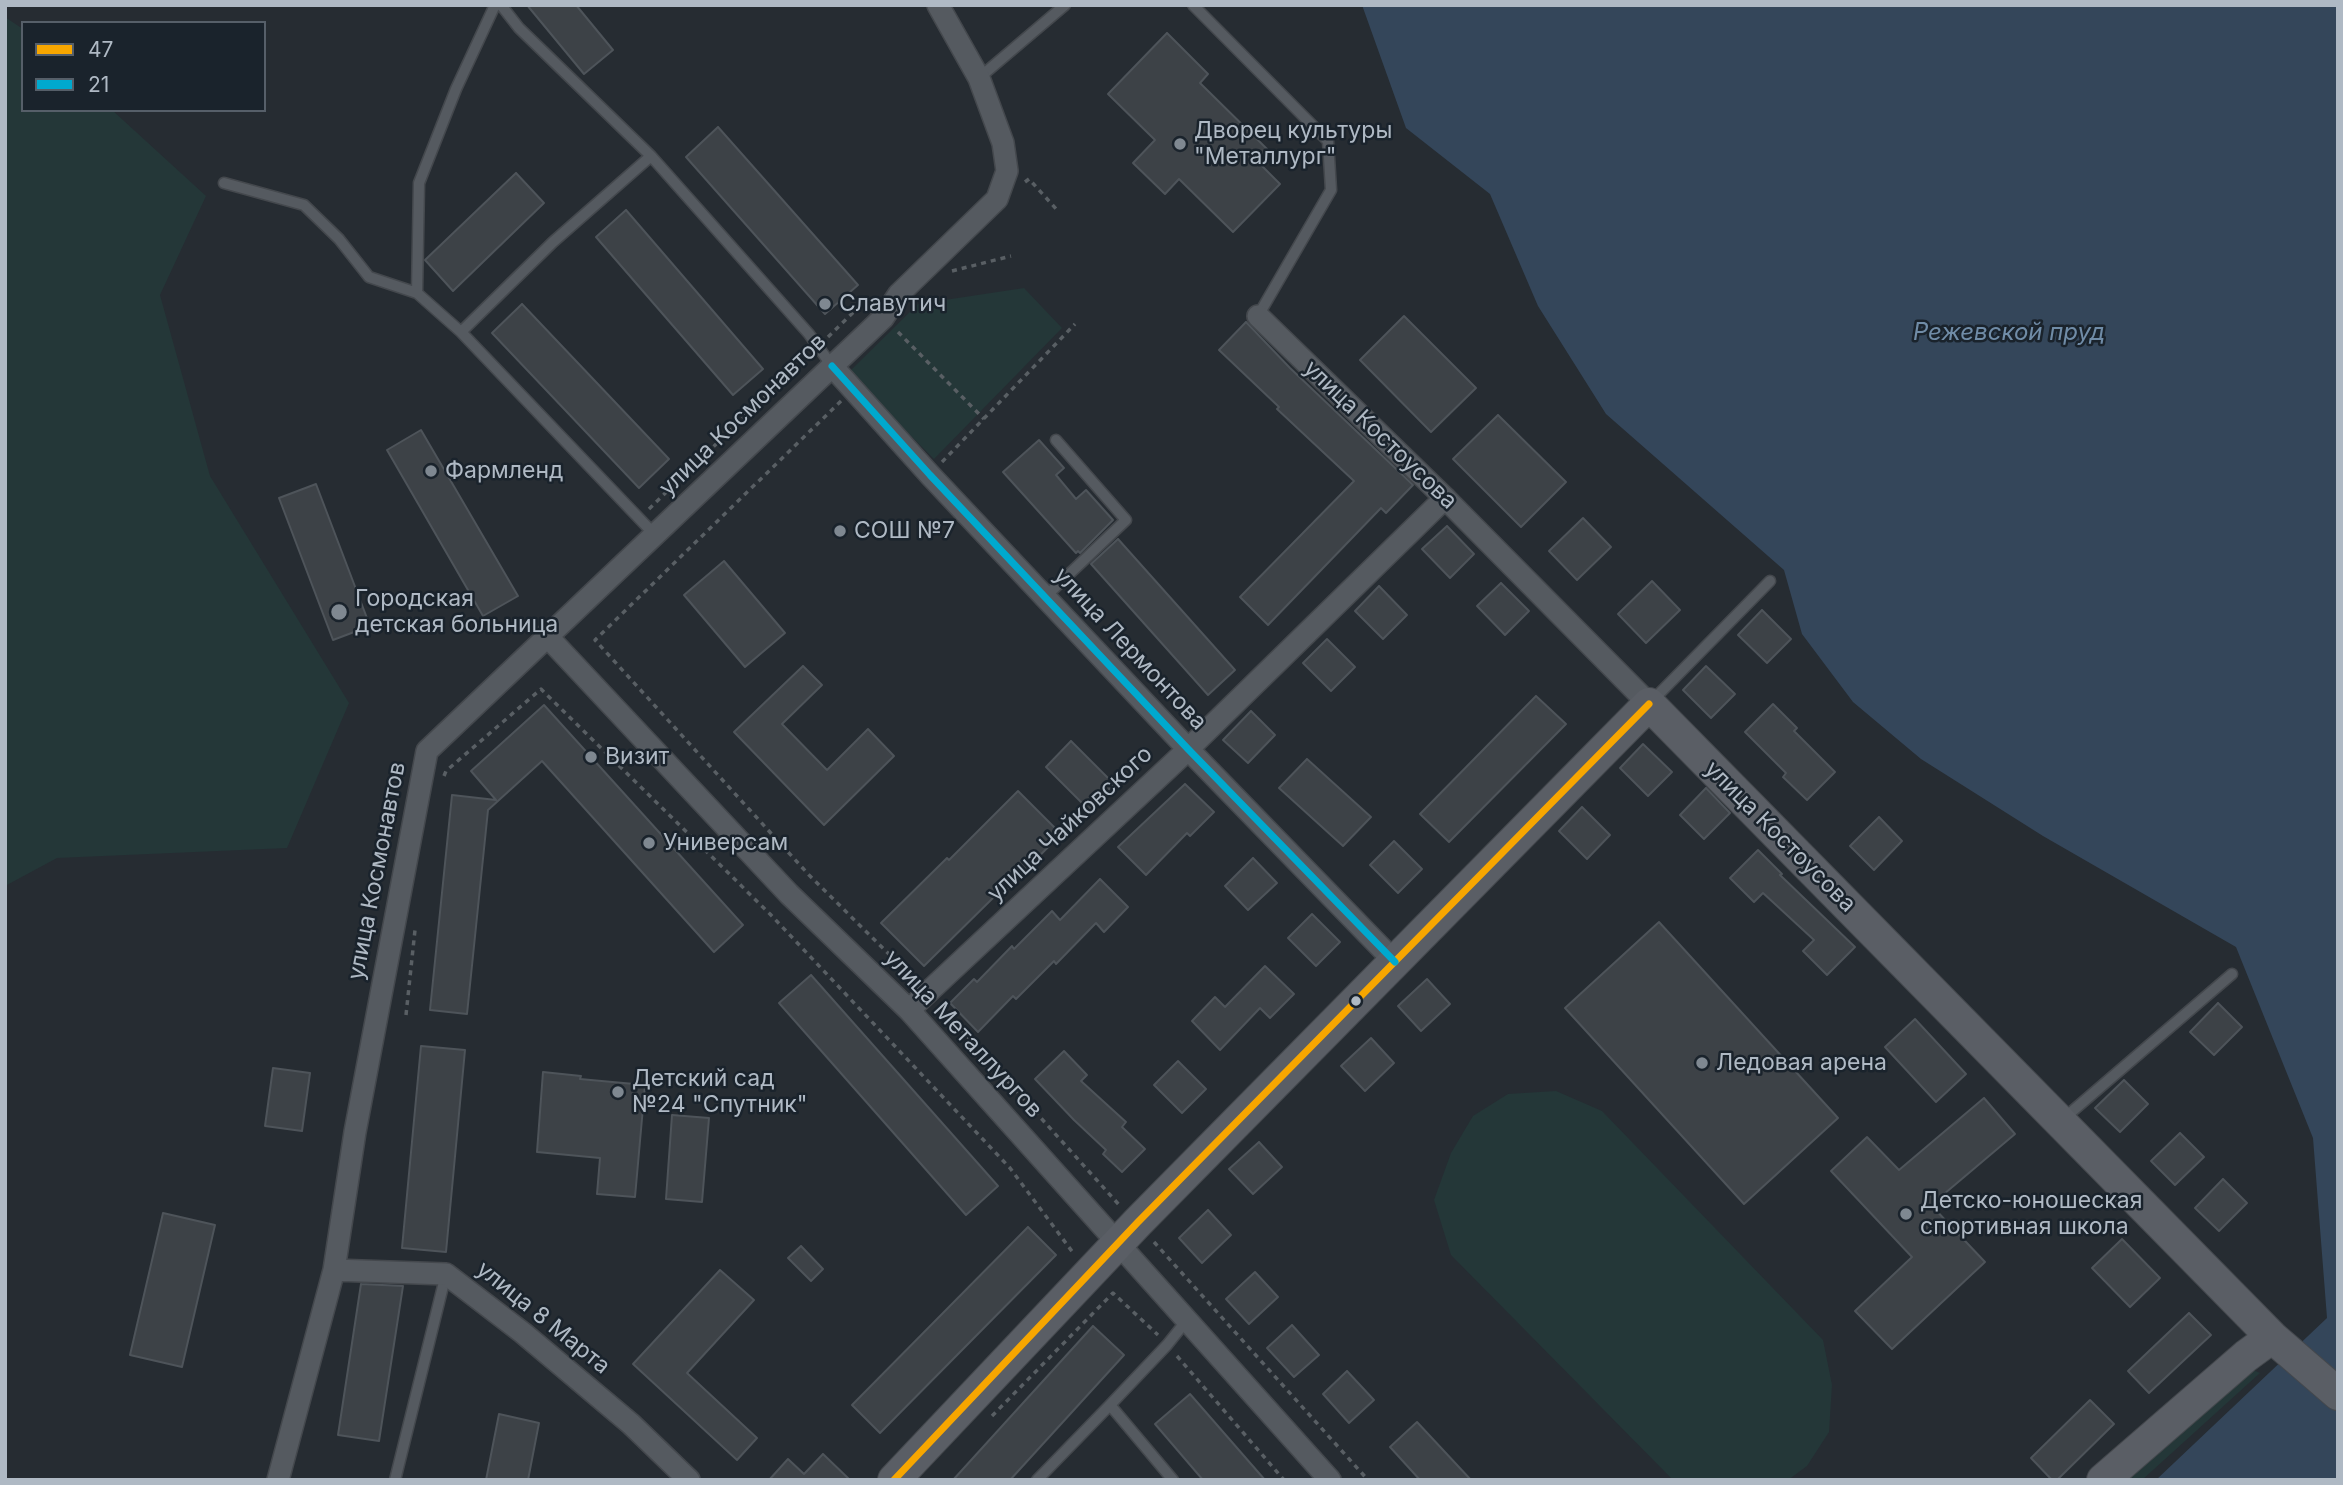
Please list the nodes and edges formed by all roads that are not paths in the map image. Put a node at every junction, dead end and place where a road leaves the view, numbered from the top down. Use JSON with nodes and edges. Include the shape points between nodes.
{"nodes":[{"id":1,"x":495,"y":5,"type":"edge"},
{"id":2,"x":501,"y":5,"type":"edge"},
{"id":3,"x":938,"y":5,"type":"edge"},
{"id":4,"x":1065,"y":5,"type":"edge"},
{"id":5,"x":1193,"y":5,"type":"edge"},
{"id":6,"x":979,"y":78,"type":"junction"},
{"id":7,"x":651,"y":156,"type":"junction"},
{"id":8,"x":224,"y":184,"type":"dead end"},
{"id":9,"x":417,"y":293,"type":"junction"},
{"id":10,"x":1258,"y":316,"type":"joint"},
{"id":11,"x":461,"y":332,"type":"junction"},
{"id":12,"x":832,"y":366,"type":"junction"},
{"id":13,"x":1056,"y":440,"type":"dead end"},
{"id":14,"x":1445,"y":498,"type":"junction"},
{"id":15,"x":655,"y":535,"type":"junction"},
{"id":16,"x":1770,"y":581,"type":"dead end"},
{"id":17,"x":1045,"y":597,"type":"junction"},
{"id":18,"x":546,"y":635,"type":"junction"},
{"id":19,"x":1649,"y":704,"type":"junction"},
{"id":20,"x":1188,"y":749,"type":"junction"},
{"id":21,"x":1395,"y":962,"type":"junction"},
{"id":22,"x":2232,"y":974,"type":"dead end"},
{"id":23,"x":909,"y":1010,"type":"junction"},
{"id":24,"x":2060,"y":1122,"type":"junction"},
{"id":25,"x":1132,"y":1240,"type":"junction"},
{"id":26,"x":334,"y":1270,"type":"junction"},
{"id":27,"x":446,"y":1274,"type":"junction"},
{"id":28,"x":1187,"y":1320,"type":"junction"},
{"id":29,"x":2272,"y":1338,"type":"junction"},
{"id":30,"x":2338,"y":1394,"type":"edge"},
{"id":31,"x":1110,"y":1405,"type":"junction"},
{"id":32,"x":278,"y":1480,"type":"edge"},
{"id":33,"x":395,"y":1480,"type":"edge"},
{"id":34,"x":689,"y":1480,"type":"edge"},
{"id":35,"x":894,"y":1480,"type":"edge"},
{"id":36,"x":1037,"y":1480,"type":"edge"},
{"id":37,"x":1173,"y":1480,"type":"edge"},
{"id":38,"x":1330,"y":1480,"type":"edge"},
{"id":39,"x":2103,"y":1480,"type":"edge"}],
"edges":[{"from":1,"to":9,"type":"lane","via":[[419,183]]},
{"from":2,"to":7,"type":"lane"},
{"from":3,"to":6,"type":"street"},
{"from":4,"to":6,"type":"lane"},
{"from":5,"to":10,"type":"lane","via":[[1328,141],[1331,190]]},
{"from":6,"to":12,"type":"street","name":"улица Космонавтов","via":[[1003,143],[1007,171],[997,199]]},
{"from":7,"to":11,"type":"lane"},
{"from":7,"to":12,"type":"lane"},
{"from":8,"to":9,"type":"lane","via":[[304,205],[369,277]]},
{"from":9,"to":11,"type":"lane"},
{"from":10,"to":14,"type":"street","name":"улица Костоусова"},
{"from":11,"to":15,"type":"lane"},
{"from":12,"to":15,"type":"street","name":"улица Космонавтов"},
{"from":12,"to":17,"type":"street","name":"улица Лермонтова"},
{"from":13,"to":17,"type":"lane","via":[[1126,520]]},
{"from":14,"to":19,"type":"street","name":"улица Костоусова"},
{"from":14,"to":20,"type":"street","name":"улица Чайковского"},
{"from":15,"to":18,"type":"street","name":"улица Космонавтов"},
{"from":16,"to":19,"type":"lane"},
{"from":17,"to":20,"type":"street","name":"улица Лермонтова"},
{"from":18,"to":23,"type":"street","name":"улица Металлургов","via":[[789,894]]},
{"from":18,"to":26,"type":"street","name":"улица Космонавтов","via":[[426,751]]},
{"from":19,"to":21,"type":"street","via":[[1443,928]]},
{"from":19,"to":24,"type":"street","name":"улица Костоусова"},
{"from":20,"to":21,"type":"street","name":"улица Лермонтова"},
{"from":20,"to":23,"type":"street","name":"улица Чайковского"},
{"from":21,"to":25,"type":"street"},
{"from":22,"to":24,"type":"lane"},
{"from":23,"to":25,"type":"street","name":"улица Металлургов"},
{"from":24,"to":29,"type":"street","name":"улица Костоусова"},
{"from":25,"to":28,"type":"street","name":"улица Металлургов"},
{"from":25,"to":35,"type":"street"},
{"from":26,"to":27,"type":"street","name":"улица 8 Марта"},
{"from":26,"to":32,"type":"street","name":"улица Космонавтов"},
{"from":27,"to":33,"type":"lane"},
{"from":27,"to":34,"type":"street","name":"улица 8 Марта","via":[[631,1424]]},
{"from":28,"to":31,"type":"lane"},
{"from":28,"to":38,"type":"street","name":"улица Металлургов"},
{"from":29,"to":30,"type":"street","name":"улица Костоусова"},
{"from":29,"to":39,"type":"street"},
{"from":31,"to":36,"type":"lane"},
{"from":31,"to":37,"type":"lane"}]}
